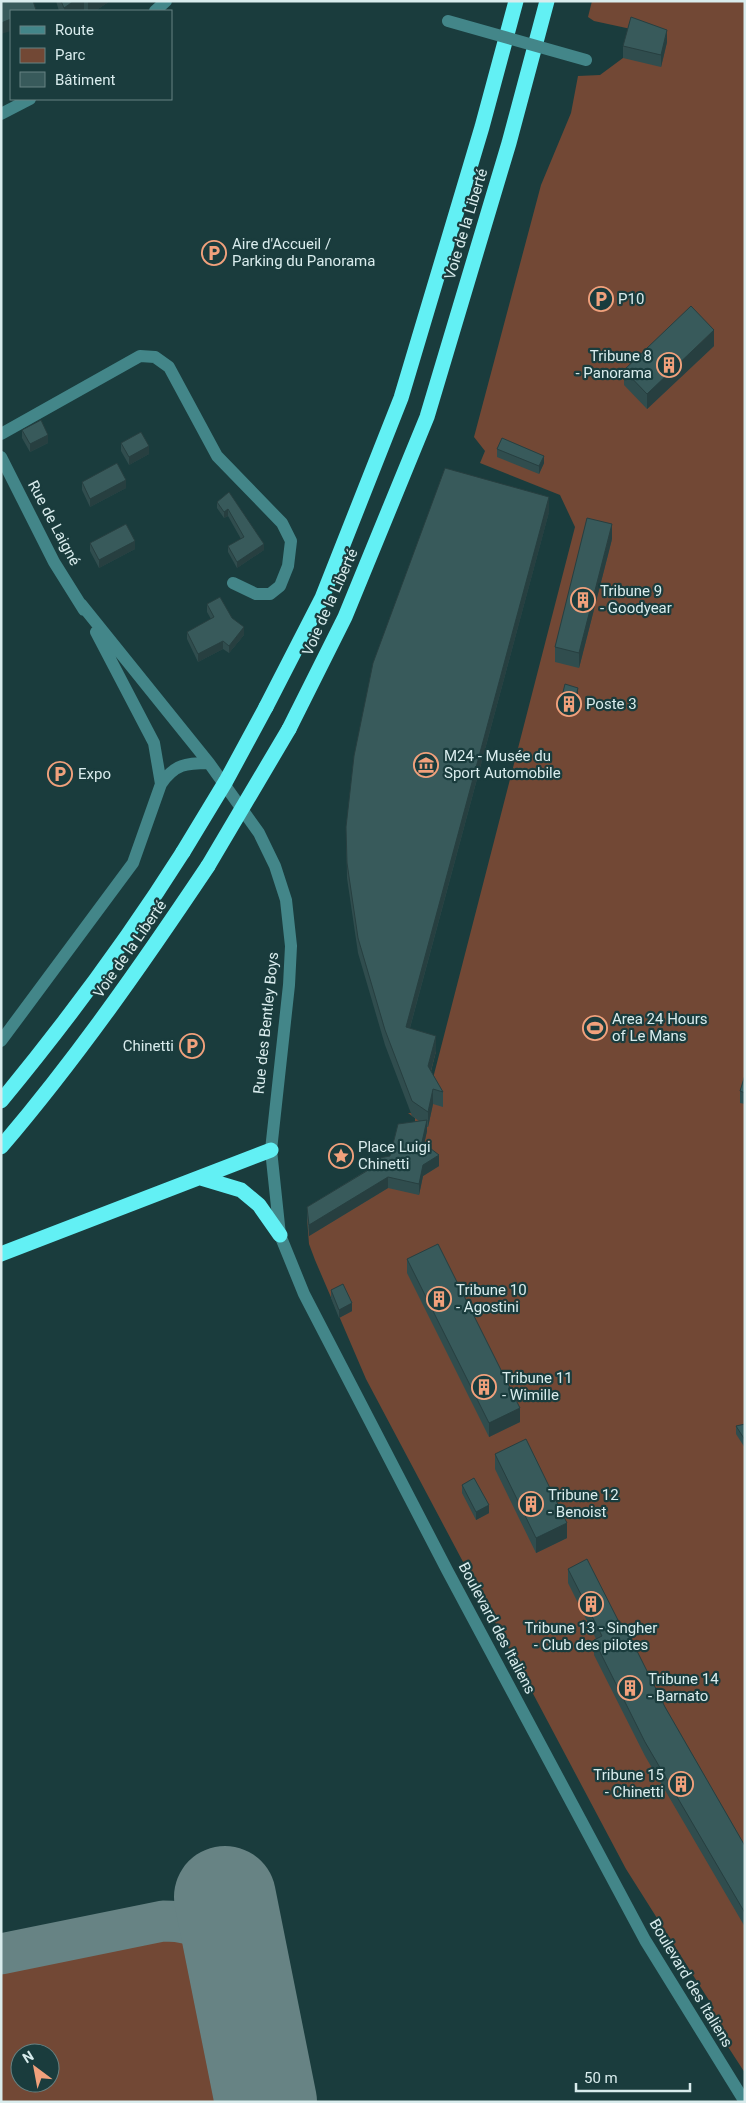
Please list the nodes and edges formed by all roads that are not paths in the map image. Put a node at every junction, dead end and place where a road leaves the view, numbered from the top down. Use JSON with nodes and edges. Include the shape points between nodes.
{"nodes":[{"id":1,"x":166,"y":1,"type":"edge"},
{"id":2,"x":516,"y":1,"type":"edge"},
{"id":3,"x":547,"y":1,"type":"edge"},
{"id":4,"x":156,"y":10,"type":"edge"},
{"id":5,"x":448,"y":21,"type":"dead end"},
{"id":6,"x":586,"y":60,"type":"dead end"},
{"id":7,"x":28,"y":100,"type":"edge"},
{"id":8,"x":1,"y":114,"type":"edge"},
{"id":9,"x":1,"y":434,"type":"edge"},
{"id":10,"x":1,"y":457,"type":"edge"},
{"id":11,"x":233,"y":583,"type":"dead end"},
{"id":12,"x":81,"y":604,"type":"junction"},
{"id":13,"x":209,"y":762,"type":"junction"},
{"id":14,"x":161,"y":784,"type":"junction"},
{"id":15,"x":1,"y":1041,"type":"edge"},
{"id":16,"x":1,"y":1102,"type":"edge"},
{"id":17,"x":1,"y":1147,"type":"edge"},
{"id":18,"x":270,"y":1150,"type":"junction"},
{"id":19,"x":202,"y":1178,"type":"junction"},
{"id":20,"x":280,"y":1235,"type":"junction"},
{"id":21,"x":1,"y":1254,"type":"edge"},
{"id":22,"x":745,"y":2102,"type":"edge"}],
"edges":[{"from":1,"to":4,"type":"street"},
{"from":2,"to":16,"type":"highway","name":"Voie de la Liberté","bridge":true,"via":[[401,398],[322,598],[266,707],[183,852],[122,944]]},
{"from":3,"to":17,"type":"highway","name":"Voie de la Liberté","bridge":true,"via":[[509,143],[427,416],[345,618],[289,729],[208,866],[72,1061]]},
{"from":5,"to":6,"type":"street","bridge":true},
{"from":7,"to":8,"type":"street"},
{"from":9,"to":11,"type":"street","via":[[140,356],[155,357],[169,367],[217,456],[282,523],[292,541],[288,566],[280,586],[270,594],[256,594]]},
{"from":10,"to":12,"type":"street","name":"Rue de Laigné","via":[[54,562]]},
{"from":12,"to":13,"type":"street","name":"Rue des Bentley Boys"},
{"from":12,"to":14,"type":"street","via":[[154,743]]},
{"from":13,"to":14,"type":"street","via":[[179,766]]},
{"from":13,"to":18,"type":"street","name":"Rue des Bentley Boys","via":[[259,833],[275,866],[286,900],[291,946]]},
{"from":14,"to":15,"type":"street","via":[[133,863]]},
{"from":18,"to":19,"type":"highway"},
{"from":18,"to":20,"type":"street","name":"Boulevard des Italiens"},
{"from":19,"to":20,"type":"highway","via":[[241,1190],[259,1205]]},
{"from":19,"to":21,"type":"highway"},
{"from":20,"to":22,"type":"street","name":"Boulevard des Italiens","via":[[308,1302],[631,1914]]}]}
